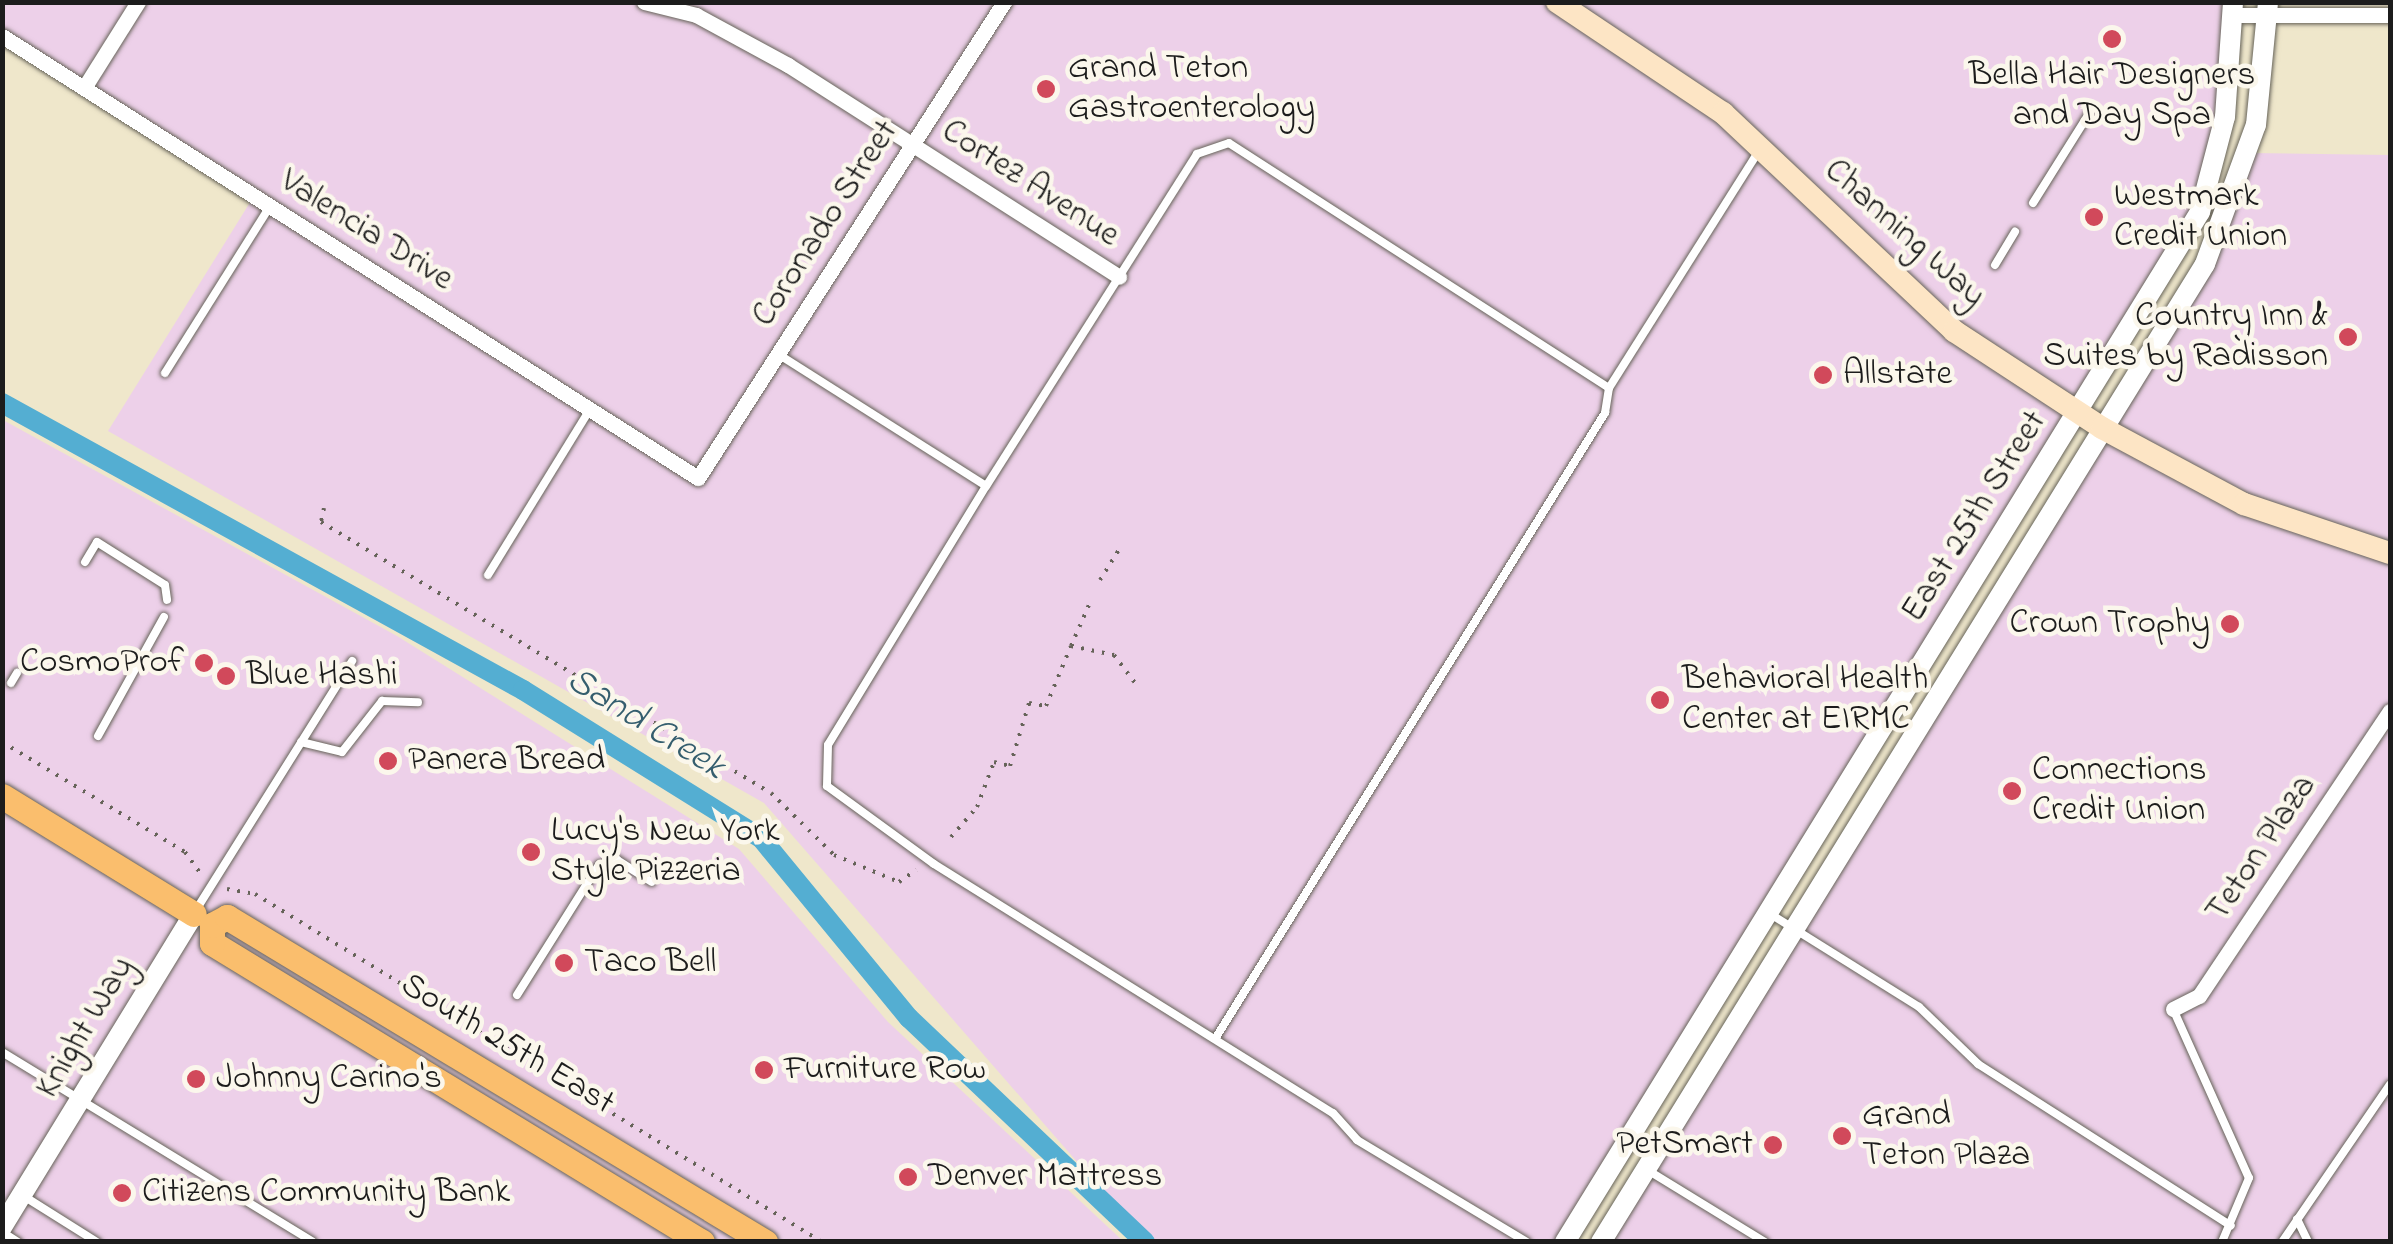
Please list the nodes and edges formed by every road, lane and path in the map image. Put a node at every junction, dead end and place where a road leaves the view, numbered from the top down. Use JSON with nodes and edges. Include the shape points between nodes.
{"nodes":[{"id":1,"x":138,"y":2,"type":"edge"},
{"id":2,"x":644,"y":2,"type":"edge"},
{"id":3,"x":1004,"y":2,"type":"edge"},
{"id":4,"x":1557,"y":2,"type":"edge"},
{"id":5,"x":2268,"y":8,"type":"edge"},
{"id":6,"x":2233,"y":9,"type":"edge"},
{"id":7,"x":2390,"y":15,"type":"edge"},
{"id":8,"x":2,"y":36,"type":"edge"},
{"id":9,"x":84,"y":88,"type":"junction"},
{"id":10,"x":2090,"y":112,"type":"dead end"},
{"id":11,"x":913,"y":144,"type":"junction"},
{"id":12,"x":1761,"y":148,"type":"junction"},
{"id":13,"x":2033,"y":203,"type":"dead end"},
{"id":14,"x":270,"y":206,"type":"junction"},
{"id":15,"x":2015,"y":232,"type":"dead end"},
{"id":16,"x":1995,"y":265,"type":"dead end"},
{"id":17,"x":1119,"y":278,"type":"junction"},
{"id":18,"x":778,"y":354,"type":"junction"},
{"id":19,"x":165,"y":373,"type":"dead end"},
{"id":20,"x":1609,"y":388,"type":"junction"},
{"id":21,"x":590,"y":409,"type":"junction"},
{"id":22,"x":2078,"y":412,"type":"junction"},
{"id":23,"x":2102,"y":428,"type":"junction"},
{"id":24,"x":698,"y":478,"type":"joint"},
{"id":25,"x":986,"y":486,"type":"junction"},
{"id":26,"x":324,"y":508,"type":"dead end"},
{"id":27,"x":1122,"y":546,"type":"dead end"},
{"id":28,"x":2390,"y":552,"type":"edge"},
{"id":29,"x":86,"y":562,"type":"dead end"},
{"id":30,"x":488,"y":575,"type":"dead end"},
{"id":31,"x":1100,"y":580,"type":"dead end"},
{"id":32,"x":1092,"y":598,"type":"dead end"},
{"id":33,"x":167,"y":600,"type":"dead end"},
{"id":34,"x":164,"y":617,"type":"dead end"},
{"id":35,"x":1071,"y":646,"type":"junction"},
{"id":36,"x":352,"y":661,"type":"dead end"},
{"id":37,"x":17,"y":673,"type":"dead end"},
{"id":38,"x":11,"y":683,"type":"dead end"},
{"id":39,"x":1136,"y":684,"type":"dead end"},
{"id":40,"x":418,"y":702,"type":"dead end"},
{"id":41,"x":2390,"y":711,"type":"edge"},
{"id":42,"x":98,"y":736,"type":"dead end"},
{"id":43,"x":2,"y":742,"type":"edge"},
{"id":44,"x":300,"y":742,"type":"junction"},
{"id":45,"x":2,"y":796,"type":"edge"},
{"id":46,"x":951,"y":836,"type":"dead end"},
{"id":47,"x":191,"y":868,"type":"dead end"},
{"id":48,"x":916,"y":870,"type":"dead end"},
{"id":49,"x":652,"y":882,"type":"dead end"},
{"id":50,"x":240,"y":896,"type":"dead end"},
{"id":51,"x":1768,"y":913,"type":"junction"},
{"id":52,"x":203,"y":920,"type":"junction"},
{"id":53,"x":1794,"y":928,"type":"junction"},
{"id":54,"x":517,"y":994,"type":"dead end"},
{"id":55,"x":2173,"y":1009,"type":"joint"},
{"id":56,"x":1215,"y":1039,"type":"junction"},
{"id":57,"x":2,"y":1052,"type":"edge"},
{"id":58,"x":2390,"y":1084,"type":"edge"},
{"id":59,"x":80,"y":1100,"type":"junction"},
{"id":60,"x":622,"y":1156,"type":"junction"},
{"id":61,"x":1645,"y":1169,"type":"junction"},
{"id":62,"x":606,"y":1183,"type":"junction"},
{"id":63,"x":22,"y":1194,"type":"junction"},
{"id":64,"x":2297,"y":1219,"type":"junction"},
{"id":65,"x":2231,"y":1226,"type":"junction"},
{"id":66,"x":2,"y":1229,"type":"edge"},
{"id":67,"x":18,"y":1242,"type":"edge"},
{"id":68,"x":97,"y":1242,"type":"edge"},
{"id":69,"x":312,"y":1242,"type":"edge"},
{"id":70,"x":702,"y":1242,"type":"edge"},
{"id":71,"x":765,"y":1242,"type":"edge"},
{"id":72,"x":822,"y":1242,"type":"edge"},
{"id":73,"x":1527,"y":1242,"type":"edge"},
{"id":74,"x":1565,"y":1242,"type":"edge"},
{"id":75,"x":1601,"y":1242,"type":"edge"},
{"id":76,"x":1765,"y":1242,"type":"edge"},
{"id":77,"x":2222,"y":1242,"type":"edge"},
{"id":78,"x":2282,"y":1242,"type":"edge"},
{"id":79,"x":2308,"y":1242,"type":"edge"}],
"edges":[{"from":1,"to":9,"type":"street"},
{"from":2,"to":11,"type":"street","name":"Cortez Avenue","via":[[729,32]]},
{"from":3,"to":11,"type":"street","name":"Coronado Street"},
{"from":4,"to":12,"type":"main road","name":"Channing Way"},
{"from":5,"to":6,"type":"street"},
{"from":5,"to":7,"type":"street"},
{"from":5,"to":23,"type":"street","name":"East 25th Street","via":[[2256,126],[2225,224]]},
{"from":6,"to":22,"type":"street","name":"East 25th Street","via":[[2225,117],[2200,212]]},
{"from":8,"to":9,"type":"street","name":"Valencia Drive"},
{"from":9,"to":14,"type":"street","name":"Valencia Drive"},
{"from":10,"to":13,"type":"lane"},
{"from":11,"to":17,"type":"street","name":"Cortez Avenue"},
{"from":11,"to":18,"type":"street","name":"Coronado Street"},
{"from":12,"to":20,"type":"lane"},
{"from":12,"to":22,"type":"main road","name":"Channing Way","via":[[1919,304]]},
{"from":14,"to":19,"type":"lane"},
{"from":14,"to":21,"type":"street","name":"Valencia Drive"},
{"from":15,"to":16,"type":"lane"},
{"from":17,"to":20,"type":"lane","via":[[1197,154],[1229,143]]},
{"from":17,"to":25,"type":"lane"},
{"from":18,"to":24,"type":"street","name":"Coronado Street"},
{"from":18,"to":25,"type":"lane"},
{"from":20,"to":56,"type":"lane","via":[[1606,413]]},
{"from":21,"to":24,"type":"street","name":"Valencia Drive"},
{"from":21,"to":30,"type":"lane"},
{"from":22,"to":23,"type":"main road","name":"Channing Way"},
{"from":22,"to":51,"type":"street","name":"East 25th Street"},
{"from":23,"to":28,"type":"main road","name":"Channing Way","via":[[2244,504]]},
{"from":23,"to":53,"type":"street","name":"East 25th Street"},
{"from":25,"to":56,"type":"lane","via":[[828,745],[827,786],[894,838]]},
{"from":26,"to":48,"type":"path","via":[[322,522],[771,794],[834,854],[899,882]]},
{"from":27,"to":31,"type":"path"},
{"from":29,"to":33,"type":"lane","via":[[98,542],[166,584]]},
{"from":32,"to":35,"type":"path"},
{"from":34,"to":42,"type":"lane"},
{"from":35,"to":39,"type":"path","via":[[1114,655]]},
{"from":35,"to":46,"type":"path","via":[[1046,706],[1029,703],[1010,766],[994,762],[977,807]]},
{"from":36,"to":44,"type":"lane"},
{"from":37,"to":38,"type":"lane"},
{"from":40,"to":44,"type":"lane","via":[[382,702],[342,752]]},
{"from":41,"to":55,"type":"street","name":"Teton Plaza","via":[[2199,996]]},
{"from":43,"to":47,"type":"path","via":[[185,852]]},
{"from":44,"to":52,"type":"lane"},
{"from":45,"to":52,"type":"main road","name":"South 25th East"},
{"from":49,"to":54,"type":"lane","via":[[616,860],[599,865]]},
{"from":50,"to":72,"type":"path","via":[[254,894]]},
{"from":51,"to":53,"type":"lane"},
{"from":51,"to":74,"type":"street","name":"East 25th Street"},
{"from":52,"to":59,"type":"street","name":"Knight Way"},
{"from":52,"to":60,"type":"main road","name":"South 25th East","via":[[227,917]]},
{"from":52,"to":62,"type":"main road","name":"South 25th East","via":[[212,943]]},
{"from":53,"to":61,"type":"street","name":"East 25th Street"},
{"from":53,"to":65,"type":"lane","via":[[1920,1008],[1978,1064]]},
{"from":55,"to":65,"type":"lane","via":[[2249,1178]]},
{"from":56,"to":73,"type":"lane"},
{"from":57,"to":59,"type":"lane"},
{"from":58,"to":64,"type":"lane"},
{"from":59,"to":63,"type":"street","name":"Knight Way"},
{"from":59,"to":69,"type":"lane"},
{"from":60,"to":62,"type":"main road"},
{"from":60,"to":71,"type":"main road","name":"South 25th East"},
{"from":61,"to":75,"type":"street","name":"East 25th Street"},
{"from":61,"to":76,"type":"lane"},
{"from":62,"to":70,"type":"main road","name":"South 25th East"},
{"from":63,"to":66,"type":"street","name":"Knight Way"},
{"from":63,"to":68,"type":"lane"},
{"from":64,"to":78,"type":"lane"},
{"from":64,"to":79,"type":"lane"},
{"from":65,"to":77,"type":"lane"},
{"from":66,"to":67,"type":"lane"}]}
